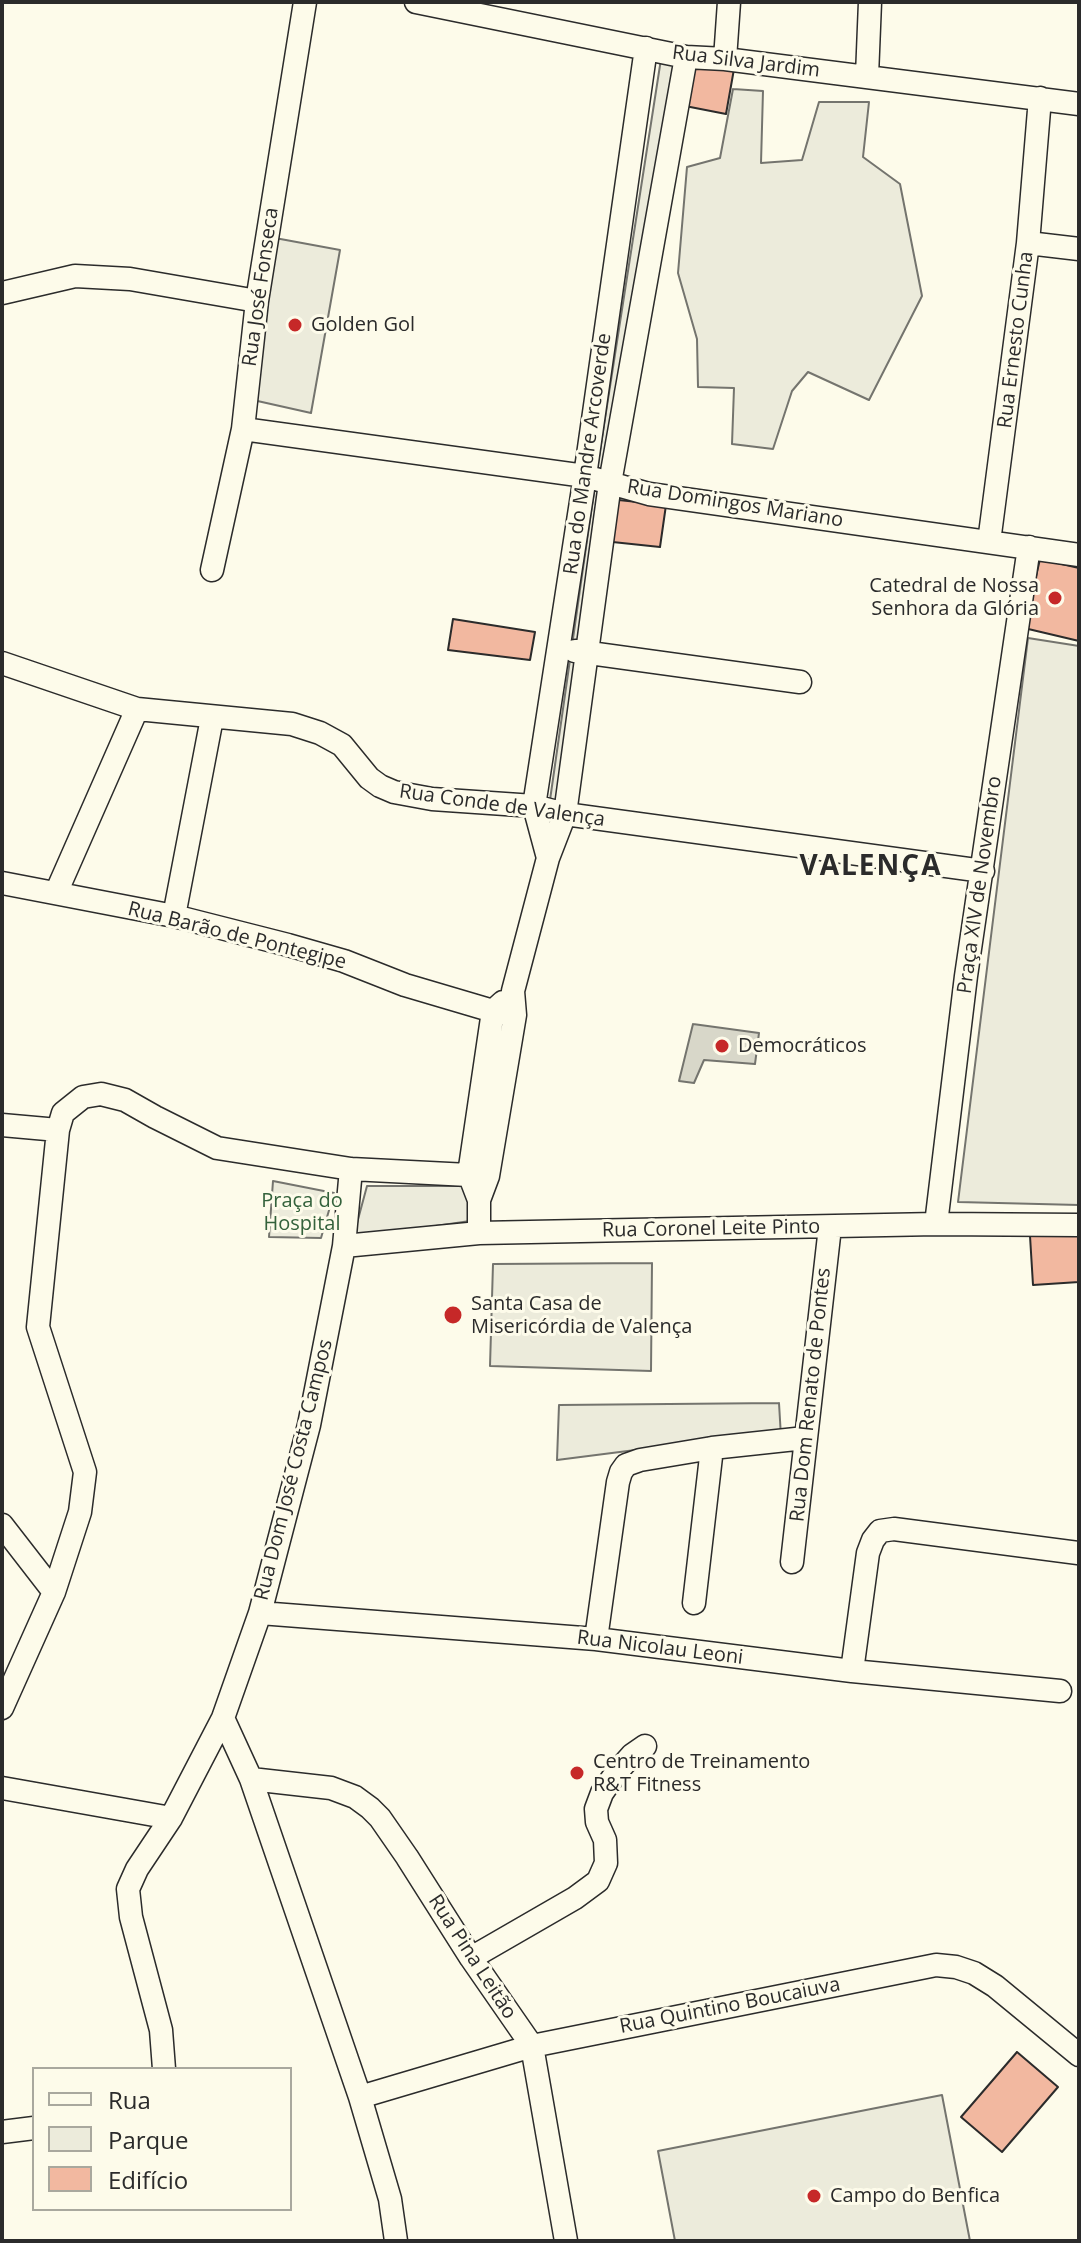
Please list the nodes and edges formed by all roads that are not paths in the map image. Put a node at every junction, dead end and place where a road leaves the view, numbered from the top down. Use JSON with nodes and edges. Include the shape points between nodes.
{"nodes":[{"id":1,"x":305,"y":2,"type":"edge"},
{"id":2,"x":416,"y":2,"type":"edge"},
{"id":3,"x":729,"y":2,"type":"edge"},
{"id":4,"x":870,"y":2,"type":"edge"},
{"id":5,"x":646,"y":48,"type":"junction"},
{"id":6,"x":686,"y":57,"type":"junction"},
{"id":7,"x":725,"y":59,"type":"junction"},
{"id":8,"x":867,"y":76,"type":"junction"},
{"id":9,"x":1040,"y":98,"type":"junction"},
{"id":10,"x":1079,"y":104,"type":"edge"},
{"id":11,"x":1028,"y":243,"type":"junction"},
{"id":12,"x":1079,"y":249,"type":"edge"},
{"id":13,"x":2,"y":293,"type":"edge"},
{"id":14,"x":257,"y":301,"type":"junction"},
{"id":15,"x":243,"y":429,"type":"junction"},
{"id":16,"x":585,"y":476,"type":"junction"},
{"id":17,"x":610,"y":483,"type":"junction"},
{"id":18,"x":989,"y":542,"type":"junction"},
{"id":19,"x":1029,"y":547,"type":"junction"},
{"id":20,"x":1079,"y":555,"type":"edge"},
{"id":21,"x":212,"y":570,"type":"dead end"},
{"id":22,"x":558,"y":648,"type":"junction"},
{"id":23,"x":587,"y":653,"type":"junction"},
{"id":24,"x":2,"y":663,"type":"edge"},
{"id":25,"x":800,"y":682,"type":"dead end"},
{"id":26,"x":137,"y":709,"type":"junction"},
{"id":27,"x":212,"y":718,"type":"junction"},
{"id":28,"x":534,"y":806,"type":"junction"},
{"id":29,"x":565,"y":814,"type":"junction"},
{"id":30,"x":548,"y":858,"type":"junction"},
{"id":31,"x":983,"y":871,"type":"junction"},
{"id":32,"x":2,"y":883,"type":"edge"},
{"id":33,"x":56,"y":893,"type":"junction"},
{"id":34,"x":174,"y":916,"type":"junction"},
{"id":35,"x":504,"y":1013,"type":"junction"},
{"id":36,"x":2,"y":1125,"type":"edge"},
{"id":37,"x":58,"y":1130,"type":"junction"},
{"id":38,"x":351,"y":1169,"type":"junction"},
{"id":39,"x":478,"y":1175,"type":"junction"},
{"id":40,"x":936,"y":1224,"type":"junction"},
{"id":41,"x":1079,"y":1225,"type":"edge"},
{"id":42,"x":830,"y":1227,"type":"junction"},
{"id":43,"x":479,"y":1233,"type":"junction"},
{"id":44,"x":344,"y":1246,"type":"junction"},
{"id":45,"x":805,"y":1438,"type":"junction"},
{"id":46,"x":712,"y":1448,"type":"junction"},
{"id":47,"x":2,"y":1525,"type":"edge"},
{"id":48,"x":1078,"y":1553,"type":"edge"},
{"id":49,"x":792,"y":1562,"type":"dead end"},
{"id":50,"x":54,"y":1592,"type":"junction"},
{"id":51,"x":694,"y":1603,"type":"dead end"},
{"id":52,"x":260,"y":1613,"type":"junction"},
{"id":53,"x":596,"y":1639,"type":"junction"},
{"id":54,"x":852,"y":1671,"type":"junction"},
{"id":55,"x":1060,"y":1691,"type":"dead end"},
{"id":56,"x":2,"y":1708,"type":"edge"},
{"id":57,"x":223,"y":1718,"type":"junction"},
{"id":58,"x":645,"y":1746,"type":"dead end"},
{"id":59,"x":251,"y":1779,"type":"junction"},
{"id":60,"x":2,"y":1788,"type":"edge"},
{"id":61,"x":171,"y":1818,"type":"junction"},
{"id":62,"x":471,"y":1958,"type":"junction"},
{"id":63,"x":532,"y":2046,"type":"junction"},
{"id":64,"x":1079,"y":2055,"type":"edge"},
{"id":65,"x":164,"y":2067,"type":"edge"},
{"id":66,"x":360,"y":2097,"type":"junction"},
{"id":67,"x":32,"y":2128,"type":"edge"},
{"id":68,"x":2,"y":2132,"type":"edge"},
{"id":69,"x":396,"y":2241,"type":"edge"},
{"id":70,"x":566,"y":2241,"type":"edge"}],
"edges":[{"from":1,"to":14,"type":"street","name":"Rua José Fonseca"},
{"from":2,"to":5,"type":"street","name":"Rua Silva Jardim"},
{"from":3,"to":7,"type":"street"},
{"from":4,"to":8,"type":"street"},
{"from":5,"to":6,"type":"street","name":"Rua Silva Jardim"},
{"from":5,"to":16,"type":"street","name":"Rua do Mandre Arcoverde"},
{"from":6,"to":7,"type":"street","name":"Rua Silva Jardim"},
{"from":6,"to":17,"type":"street","name":"Rua do Mandre Arcoverde"},
{"from":7,"to":8,"type":"street","name":"Rua Silva Jardim"},
{"from":8,"to":9,"type":"street","name":"Rua Silva Jardim"},
{"from":9,"to":10,"type":"street","name":"Rua Silva Jardim"},
{"from":9,"to":11,"type":"street","name":"Rua Ernesto Cunha"},
{"from":11,"to":12,"type":"street"},
{"from":11,"to":18,"type":"street","name":"Rua Ernesto Cunha"},
{"from":13,"to":14,"type":"street","via":[[75,276],[130,279]]},
{"from":14,"to":15,"type":"street","name":"Rua José Fonseca"},
{"from":15,"to":16,"type":"street","name":"Rua Domingos Mariano"},
{"from":15,"to":21,"type":"street","name":"Rua José Fonseca"},
{"from":16,"to":17,"type":"street","name":"Rua Domingos Mariano"},
{"from":16,"to":22,"type":"street","name":"Rua do Mandre Arcoverde"},
{"from":17,"to":18,"type":"street","name":"Rua Domingos Mariano","via":[[649,494]]},
{"from":17,"to":23,"type":"street","name":"Rua do Mandre Arcoverde"},
{"from":18,"to":19,"type":"street"},
{"from":19,"to":20,"type":"street"},
{"from":19,"to":31,"type":"street","name":"Praça XIV de Novembro"},
{"from":22,"to":23,"type":"street"},
{"from":22,"to":28,"type":"street","name":"Rua do Mandre Arcoverde"},
{"from":23,"to":25,"type":"street"},
{"from":23,"to":29,"type":"street","name":"Rua do Mandre Arcoverde"},
{"from":24,"to":26,"type":"street","name":"Rua Conde de Valença"},
{"from":26,"to":27,"type":"street","name":"Rua Conde de Valença"},
{"from":26,"to":33,"type":"street"},
{"from":27,"to":28,"type":"street","name":"Rua Conde de Valença","via":[[292,724],[320,733],[342,745],[369,778],[394,792]]},
{"from":27,"to":34,"type":"street"},
{"from":28,"to":29,"type":"street","name":"Rua Conde de Valença"},
{"from":28,"to":30,"type":"street","name":"Rua do Mandre Arcoverde"},
{"from":29,"to":30,"type":"street","name":"Rua do Mandre Arcoverde"},
{"from":29,"to":31,"type":"street","name":"Rua Conde de Valença"},
{"from":30,"to":35,"type":"street","name":"Rua do Mandre Arcoverde"},
{"from":31,"to":40,"type":"street","name":"Praça XIV de Novembro"},
{"from":32,"to":33,"type":"street","name":"Rua Barão de Pontegipe"},
{"from":33,"to":34,"type":"street","name":"Rua Barão de Pontegipe"},
{"from":34,"to":35,"type":"street","name":"Rua Barão de Pontegipe","via":[[344,961]]},
{"from":35,"to":39,"type":"street","name":"Rua do Mandre Arcoverde"},
{"from":36,"to":37,"type":"street"},
{"from":37,"to":38,"type":"street","via":[[71,1105],[101,1094],[125,1100],[217,1148]]},
{"from":37,"to":50,"type":"street","via":[[38,1327],[85,1472],[80,1512]]},
{"from":38,"to":39,"type":"street"},
{"from":38,"to":44,"type":"street","name":"Rua Dom José Costa Campos"},
{"from":39,"to":43,"type":"street","name":"Rua do Mandre Arcoverde"},
{"from":40,"to":41,"type":"street","name":"Rua Coronel Leite Pinto"},
{"from":40,"to":42,"type":"street","name":"Rua Coronel Leite Pinto"},
{"from":42,"to":43,"type":"street","name":"Rua Coronel Leite Pinto"},
{"from":42,"to":45,"type":"street","name":"Rua Dom Renato de Pontes"},
{"from":43,"to":44,"type":"street","name":"Rua Coronel Leite Pinto"},
{"from":44,"to":52,"type":"street","name":"Rua Dom José Costa Campos","via":[[309,1425]]},
{"from":45,"to":46,"type":"street"},
{"from":45,"to":49,"type":"street","name":"Rua Dom Renato de Pontes"},
{"from":46,"to":51,"type":"street"},
{"from":46,"to":53,"type":"street","via":[[640,1460],[621,1472]]},
{"from":47,"to":50,"type":"street"},
{"from":48,"to":54,"type":"street","via":[[880,1531],[868,1553]]},
{"from":50,"to":56,"type":"street"},
{"from":52,"to":53,"type":"street","name":"Rua Nicolau Leoni"},
{"from":52,"to":57,"type":"street","name":"Rua Dom José Costa Campos"},
{"from":53,"to":54,"type":"street","name":"Rua Nicolau Leoni"},
{"from":54,"to":55,"type":"street","name":"Rua Nicolau Leoni"},
{"from":57,"to":59,"type":"street"},
{"from":57,"to":61,"type":"street","name":"Rua Dom José Costa Campos"},
{"from":58,"to":62,"type":"street","via":[[616,1773],[596,1809],[606,1863],[598,1881]]},
{"from":59,"to":62,"type":"street","name":"Rua Pina Leitão","via":[[331,1788],[370,1808]]},
{"from":59,"to":66,"type":"street"},
{"from":60,"to":61,"type":"street"},
{"from":61,"to":65,"type":"street","name":"Rua Dom José Costa Campos","via":[[128,1889],[161,2030]]},
{"from":62,"to":63,"type":"street","name":"Rua Pina Leitão"},
{"from":63,"to":64,"type":"street","name":"Rua Quintino Boucaiuva","via":[[936,1965],[974,1973],[995,1986]]},
{"from":63,"to":66,"type":"street","name":"Rua Quintino Boucaiuva"},
{"from":63,"to":70,"type":"street","name":"Rua Pina Leitão"},
{"from":66,"to":69,"type":"street","via":[[390,2199]]},
{"from":67,"to":68,"type":"street"}]}
